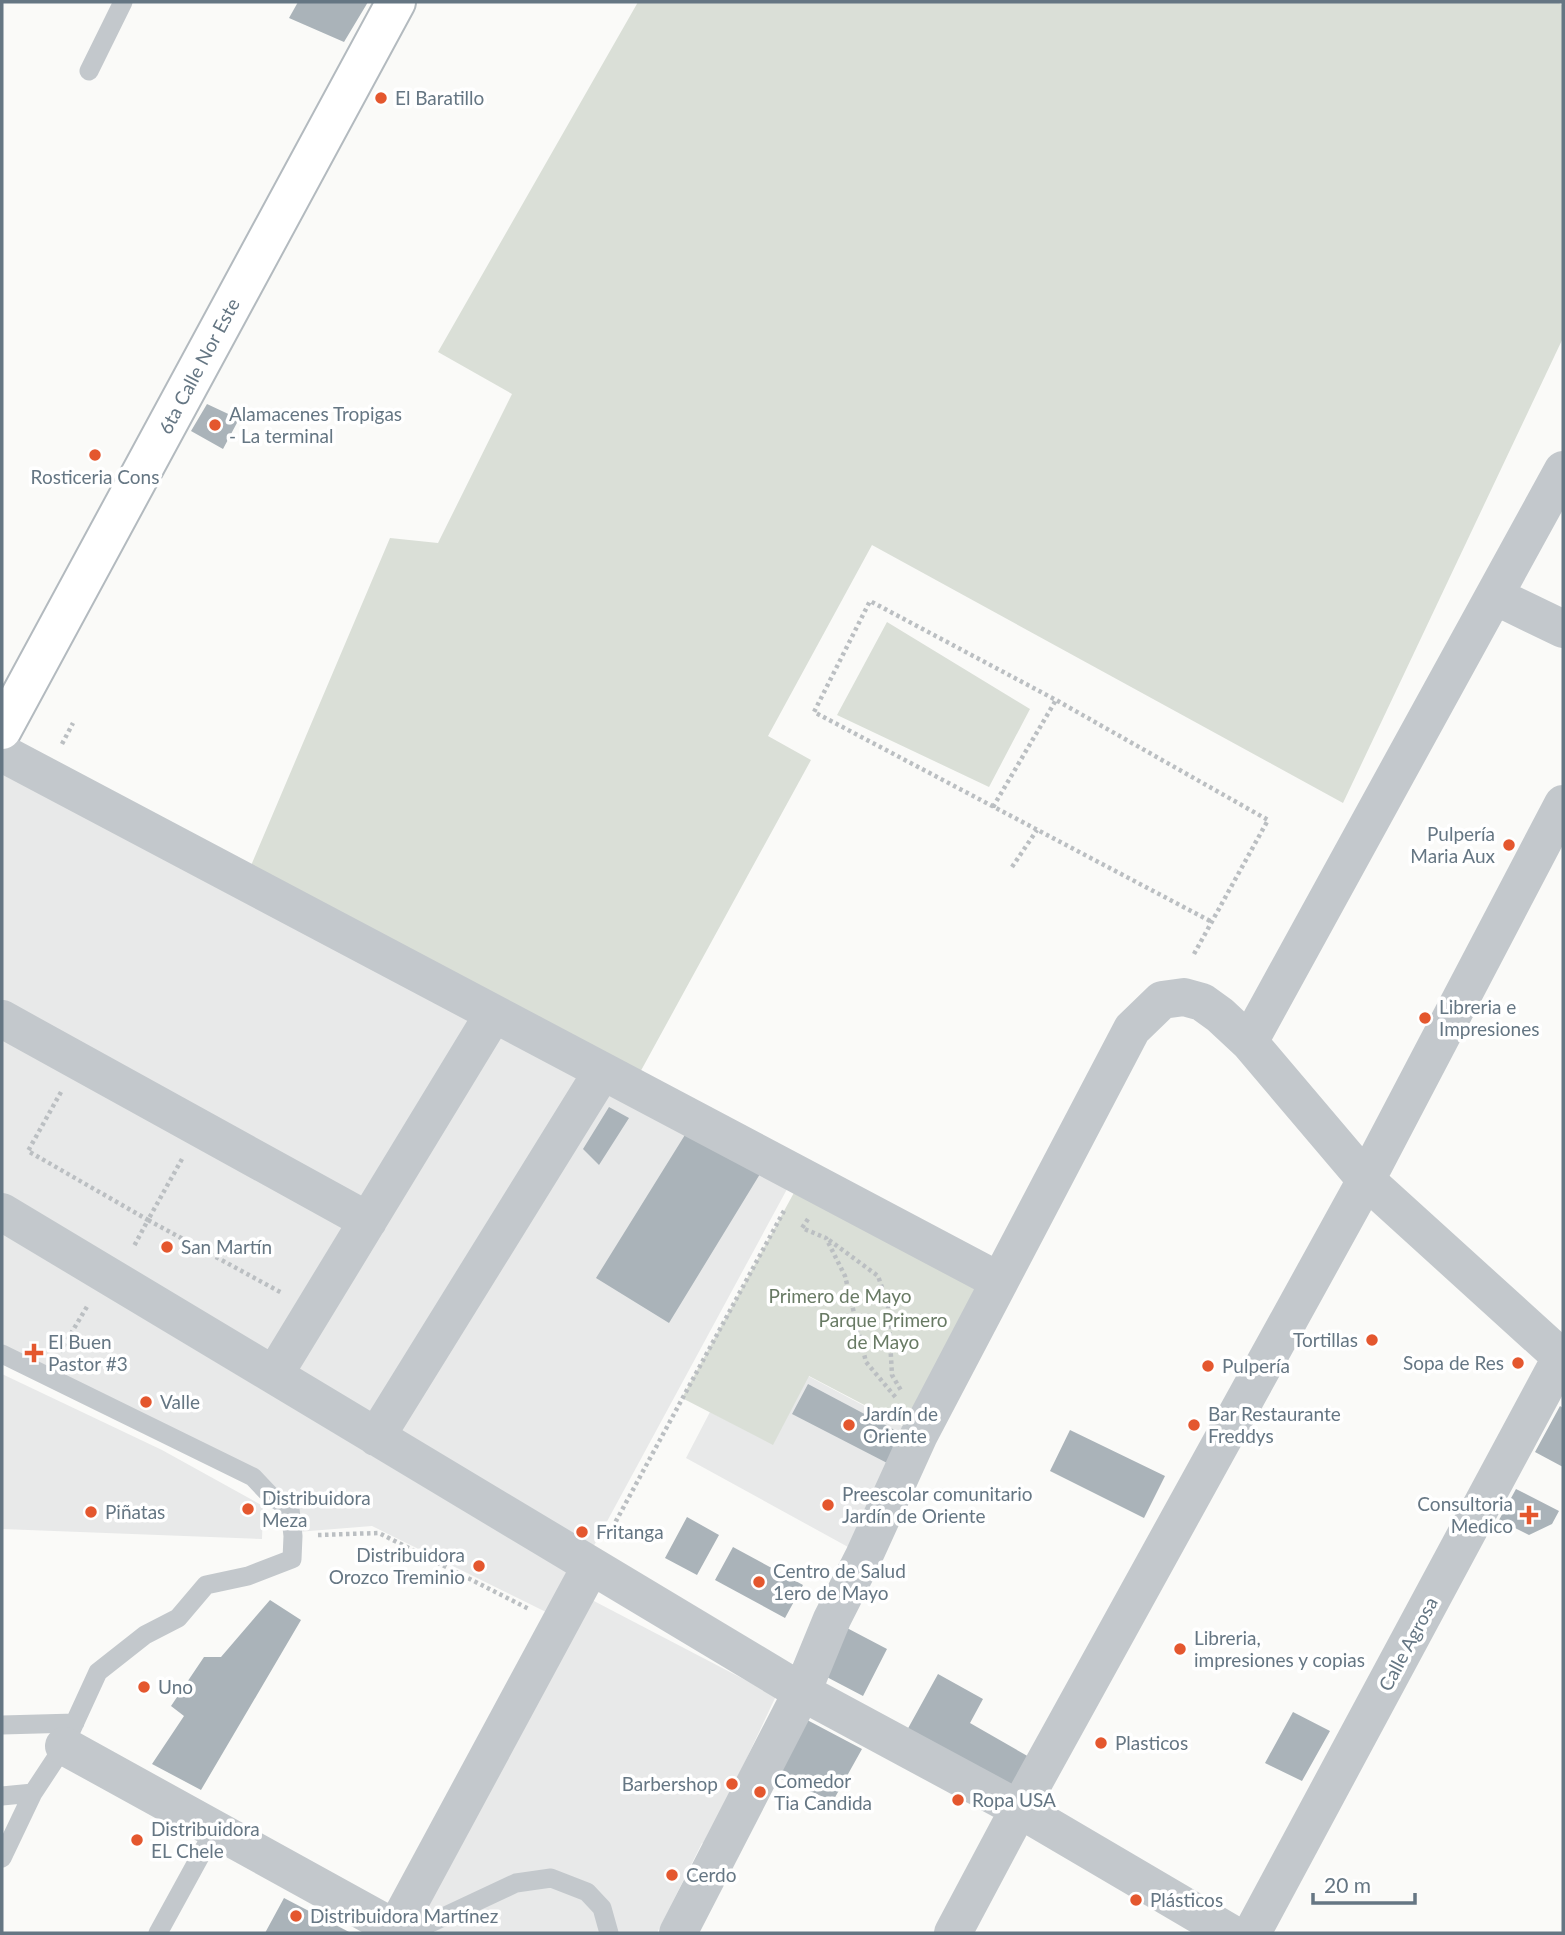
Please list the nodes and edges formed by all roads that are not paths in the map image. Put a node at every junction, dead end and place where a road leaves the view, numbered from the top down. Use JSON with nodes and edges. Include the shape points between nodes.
{"nodes":[{"id":1,"x":123,"y":2,"type":"edge"},
{"id":2,"x":396,"y":2,"type":"edge"},
{"id":3,"x":89,"y":71,"type":"dead end"},
{"id":4,"x":1563,"y":470,"type":"edge"},
{"id":5,"x":1495,"y":596,"type":"junction"},
{"id":6,"x":1563,"y":629,"type":"edge"},
{"id":7,"x":2,"y":730,"type":"edge"},
{"id":8,"x":2,"y":753,"type":"edge"},
{"id":9,"x":1563,"y":804,"type":"edge"},
{"id":10,"x":493,"y":1015,"type":"junction"},
{"id":11,"x":2,"y":1019,"type":"edge"},
{"id":12,"x":1250,"y":1042,"type":"junction"},
{"id":13,"x":601,"y":1072,"type":"junction"},
{"id":14,"x":1366,"y":1180,"type":"junction"},
{"id":15,"x":2,"y":1212,"type":"edge"},
{"id":16,"x":368,"y":1220,"type":"junction"},
{"id":17,"x":999,"y":1281,"type":"junction"},
{"id":18,"x":2,"y":1354,"type":"edge"},
{"id":19,"x":1562,"y":1356,"type":"edge"},
{"id":20,"x":274,"y":1375,"type":"junction"},
{"id":21,"x":376,"y":1437,"type":"junction"},
{"id":22,"x":591,"y":1566,"type":"junction"},
{"id":23,"x":802,"y":1692,"type":"junction"},
{"id":24,"x":2,"y":1725,"type":"edge"},
{"id":25,"x":69,"y":1734,"type":"junction"},
{"id":26,"x":33,"y":1793,"type":"junction"},
{"id":27,"x":2,"y":1796,"type":"edge"},
{"id":28,"x":1018,"y":1809,"type":"junction"},
{"id":29,"x":215,"y":1829,"type":"junction"},
{"id":30,"x":3,"y":1852,"type":"edge"},
{"id":31,"x":400,"y":1932,"type":"edge"},
{"id":32,"x":158,"y":1933,"type":"edge"},
{"id":33,"x":609,"y":1933,"type":"edge"},
{"id":34,"x":678,"y":1933,"type":"edge"},
{"id":35,"x":953,"y":1933,"type":"edge"},
{"id":36,"x":1230,"y":1933,"type":"edge"},
{"id":37,"x":1252,"y":1933,"type":"edge"}],
"edges":[{"from":1,"to":3,"type":"lane"},
{"from":2,"to":7,"type":"street","name":"6ta Calle Nor Este"},
{"from":4,"to":5,"type":"street"},
{"from":5,"to":6,"type":"street"},
{"from":5,"to":12,"type":"street"},
{"from":8,"to":10,"type":"street"},
{"from":9,"to":14,"type":"street"},
{"from":10,"to":13,"type":"street"},
{"from":10,"to":16,"type":"street"},
{"from":11,"to":16,"type":"street"},
{"from":12,"to":14,"type":"street"},
{"from":12,"to":17,"type":"street","via":[[1202,1002],[1184,997],[1161,1000],[1132,1028]]},
{"from":13,"to":17,"type":"street"},
{"from":13,"to":21,"type":"street"},
{"from":14,"to":19,"type":"street"},
{"from":14,"to":28,"type":"street"},
{"from":15,"to":20,"type":"street"},
{"from":16,"to":20,"type":"street"},
{"from":17,"to":23,"type":"street","via":[[922,1429]]},
{"from":18,"to":25,"type":"lane","via":[[253,1477],[290,1509],[292,1559],[248,1576],[206,1585],[178,1619],[145,1635],[98,1672]]},
{"from":19,"to":37,"type":"street","name":"Calle Agrosa"},
{"from":20,"to":21,"type":"street"},
{"from":21,"to":22,"type":"street"},
{"from":22,"to":23,"type":"street"},
{"from":22,"to":31,"type":"street"},
{"from":23,"to":28,"type":"street"},
{"from":23,"to":34,"type":"street"},
{"from":24,"to":25,"type":"lane"},
{"from":25,"to":26,"type":"lane"},
{"from":25,"to":29,"type":"street"},
{"from":26,"to":27,"type":"lane"},
{"from":26,"to":30,"type":"lane"},
{"from":28,"to":35,"type":"street"},
{"from":28,"to":36,"type":"street"},
{"from":29,"to":31,"type":"street"},
{"from":29,"to":32,"type":"lane"},
{"from":31,"to":33,"type":"lane","via":[[516,1883],[551,1878],[587,1892],[602,1908]]}]}
